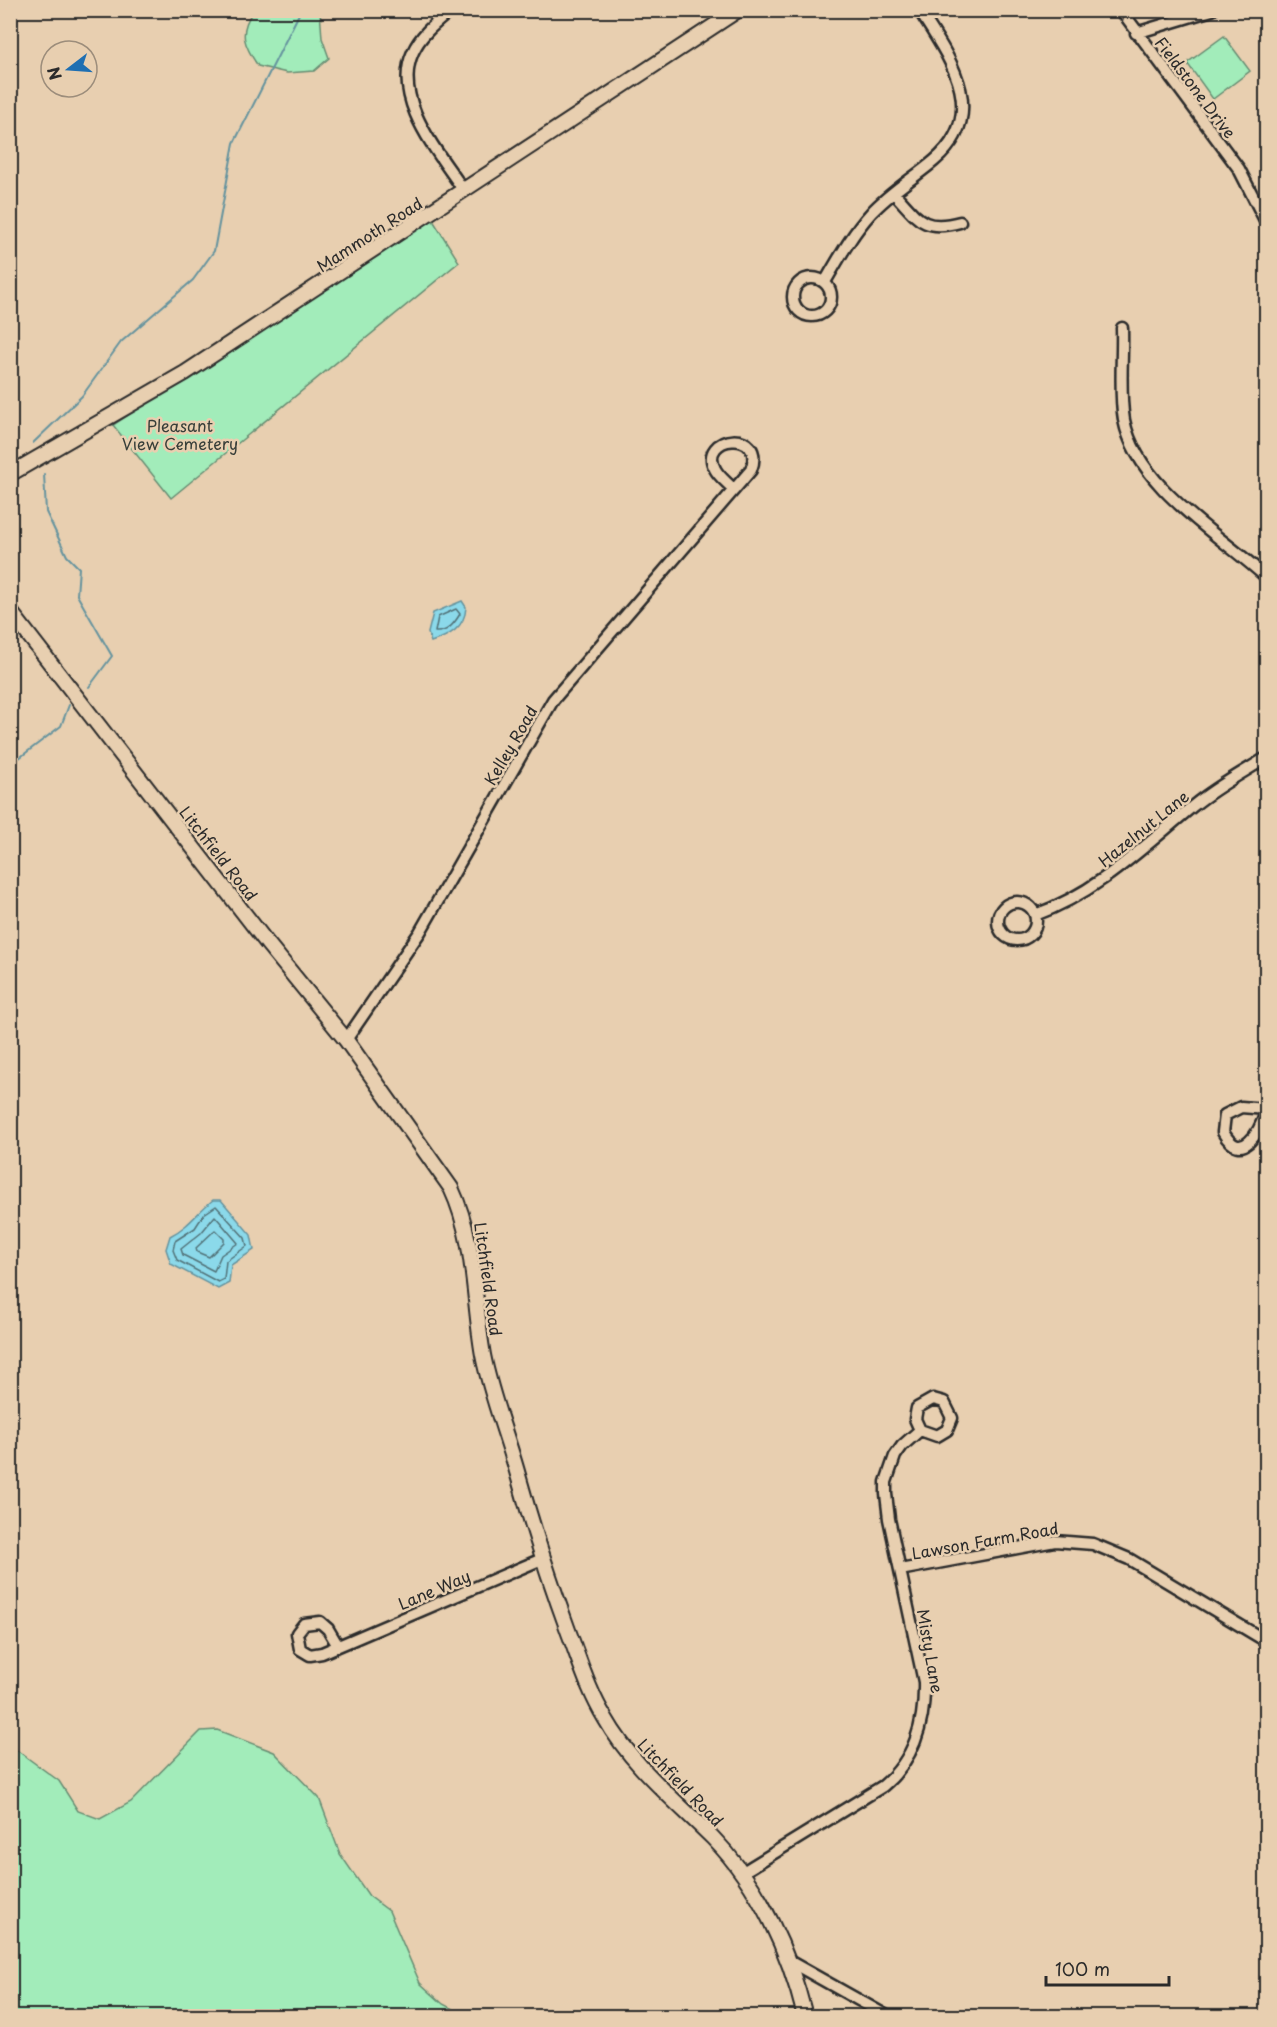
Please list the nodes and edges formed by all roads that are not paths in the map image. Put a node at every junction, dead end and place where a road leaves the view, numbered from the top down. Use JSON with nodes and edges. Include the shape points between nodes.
{"nodes":[{"id":1,"x":451,"y":10,"type":"edge"},
{"id":2,"x":738,"y":10,"type":"edge"},
{"id":3,"x":919,"y":10,"type":"edge"},
{"id":4,"x":1121,"y":10,"type":"edge"},
{"id":5,"x":1212,"y":10,"type":"edge"},
{"id":6,"x":1136,"y":33,"type":"junction"},
{"id":7,"x":464,"y":191,"type":"junction"},
{"id":8,"x":894,"y":193,"type":"junction"},
{"id":9,"x":960,"y":222,"type":"dead end"},
{"id":10,"x":1266,"y":222,"type":"edge"},
{"id":11,"x":825,"y":282,"type":"dead end"},
{"id":12,"x":1122,"y":328,"type":"dead end"},
{"id":13,"x":10,"y":474,"type":"edge"},
{"id":14,"x":734,"y":490,"type":"junction"},
{"id":15,"x":1266,"y":577,"type":"edge"},
{"id":16,"x":10,"y":611,"type":"edge"},
{"id":17,"x":1266,"y":758,"type":"edge"},
{"id":18,"x":1035,"y":915,"type":"dead end"},
{"id":19,"x":346,"y":1040,"type":"junction"},
{"id":20,"x":920,"y":1430,"type":"dead end"},
{"id":21,"x":542,"y":1559,"type":"junction"},
{"id":22,"x":900,"y":1570,"type":"junction"},
{"id":23,"x":1266,"y":1641,"type":"edge"},
{"id":24,"x":338,"y":1646,"type":"dead end"},
{"id":25,"x":743,"y":1872,"type":"junction"},
{"id":26,"x":789,"y":1961,"type":"junction"},
{"id":27,"x":805,"y":2016,"type":"edge"},
{"id":28,"x":887,"y":2016,"type":"edge"}],
"edges":[{"from":1,"to":7,"type":"street","via":[[432,26],[412,54],[409,89],[427,135]]},
{"from":2,"to":7,"type":"street","name":"Mammoth Road"},
{"from":3,"to":8,"type":"street","via":[[956,70],[961,86],[960,121],[946,149]]},
{"from":4,"to":6,"type":"street","name":"Fieldstone Drive"},
{"from":5,"to":6,"type":"street","name":"Fieldstone Drive"},
{"from":6,"to":10,"type":"street","name":"Fieldstone Drive","via":[[1239,169]]},
{"from":7,"to":13,"type":"street","name":"Mammoth Road","via":[[185,373]]},
{"from":8,"to":9,"type":"street","via":[[920,221],[930,226]]},
{"from":8,"to":11,"type":"street","via":[[861,225]]},
{"from":12,"to":15,"type":"street","via":[[1124,417],[1138,457],[1205,528]]},
{"from":14,"to":14,"type":"street","name":"Kelley Road","via":[[751,470],[754,457],[742,441],[728,440],[717,447],[712,459],[716,472]]},
{"from":14,"to":19,"type":"street","name":"Kelley Road","via":[[553,700],[420,932]]},
{"from":16,"to":19,"type":"street","name":"Litchfield Road"},
{"from":17,"to":18,"type":"street","name":"Hazelnut Lane","via":[[1201,800],[1083,893]]},
{"from":19,"to":21,"type":"street","name":"Litchfield Road","via":[[460,1206],[487,1373]]},
{"from":20,"to":22,"type":"street","name":"Misty Lane","via":[[898,1451],[886,1482]]},
{"from":21,"to":24,"type":"street","name":"Lane Way"},
{"from":21,"to":25,"type":"street","name":"Litchfield Road","via":[[588,1685],[615,1735],[651,1779]]},
{"from":22,"to":23,"type":"street","name":"Lawson Farm Road","via":[[1045,1543],[1093,1544],[1129,1559]]},
{"from":22,"to":25,"type":"street","name":"Misty Lane","via":[[925,1703],[908,1759],[883,1786]]},
{"from":25,"to":26,"type":"street","name":"Litchfield Road"},
{"from":26,"to":27,"type":"street","name":"Litchfield Road"},
{"from":26,"to":28,"type":"street"}]}
